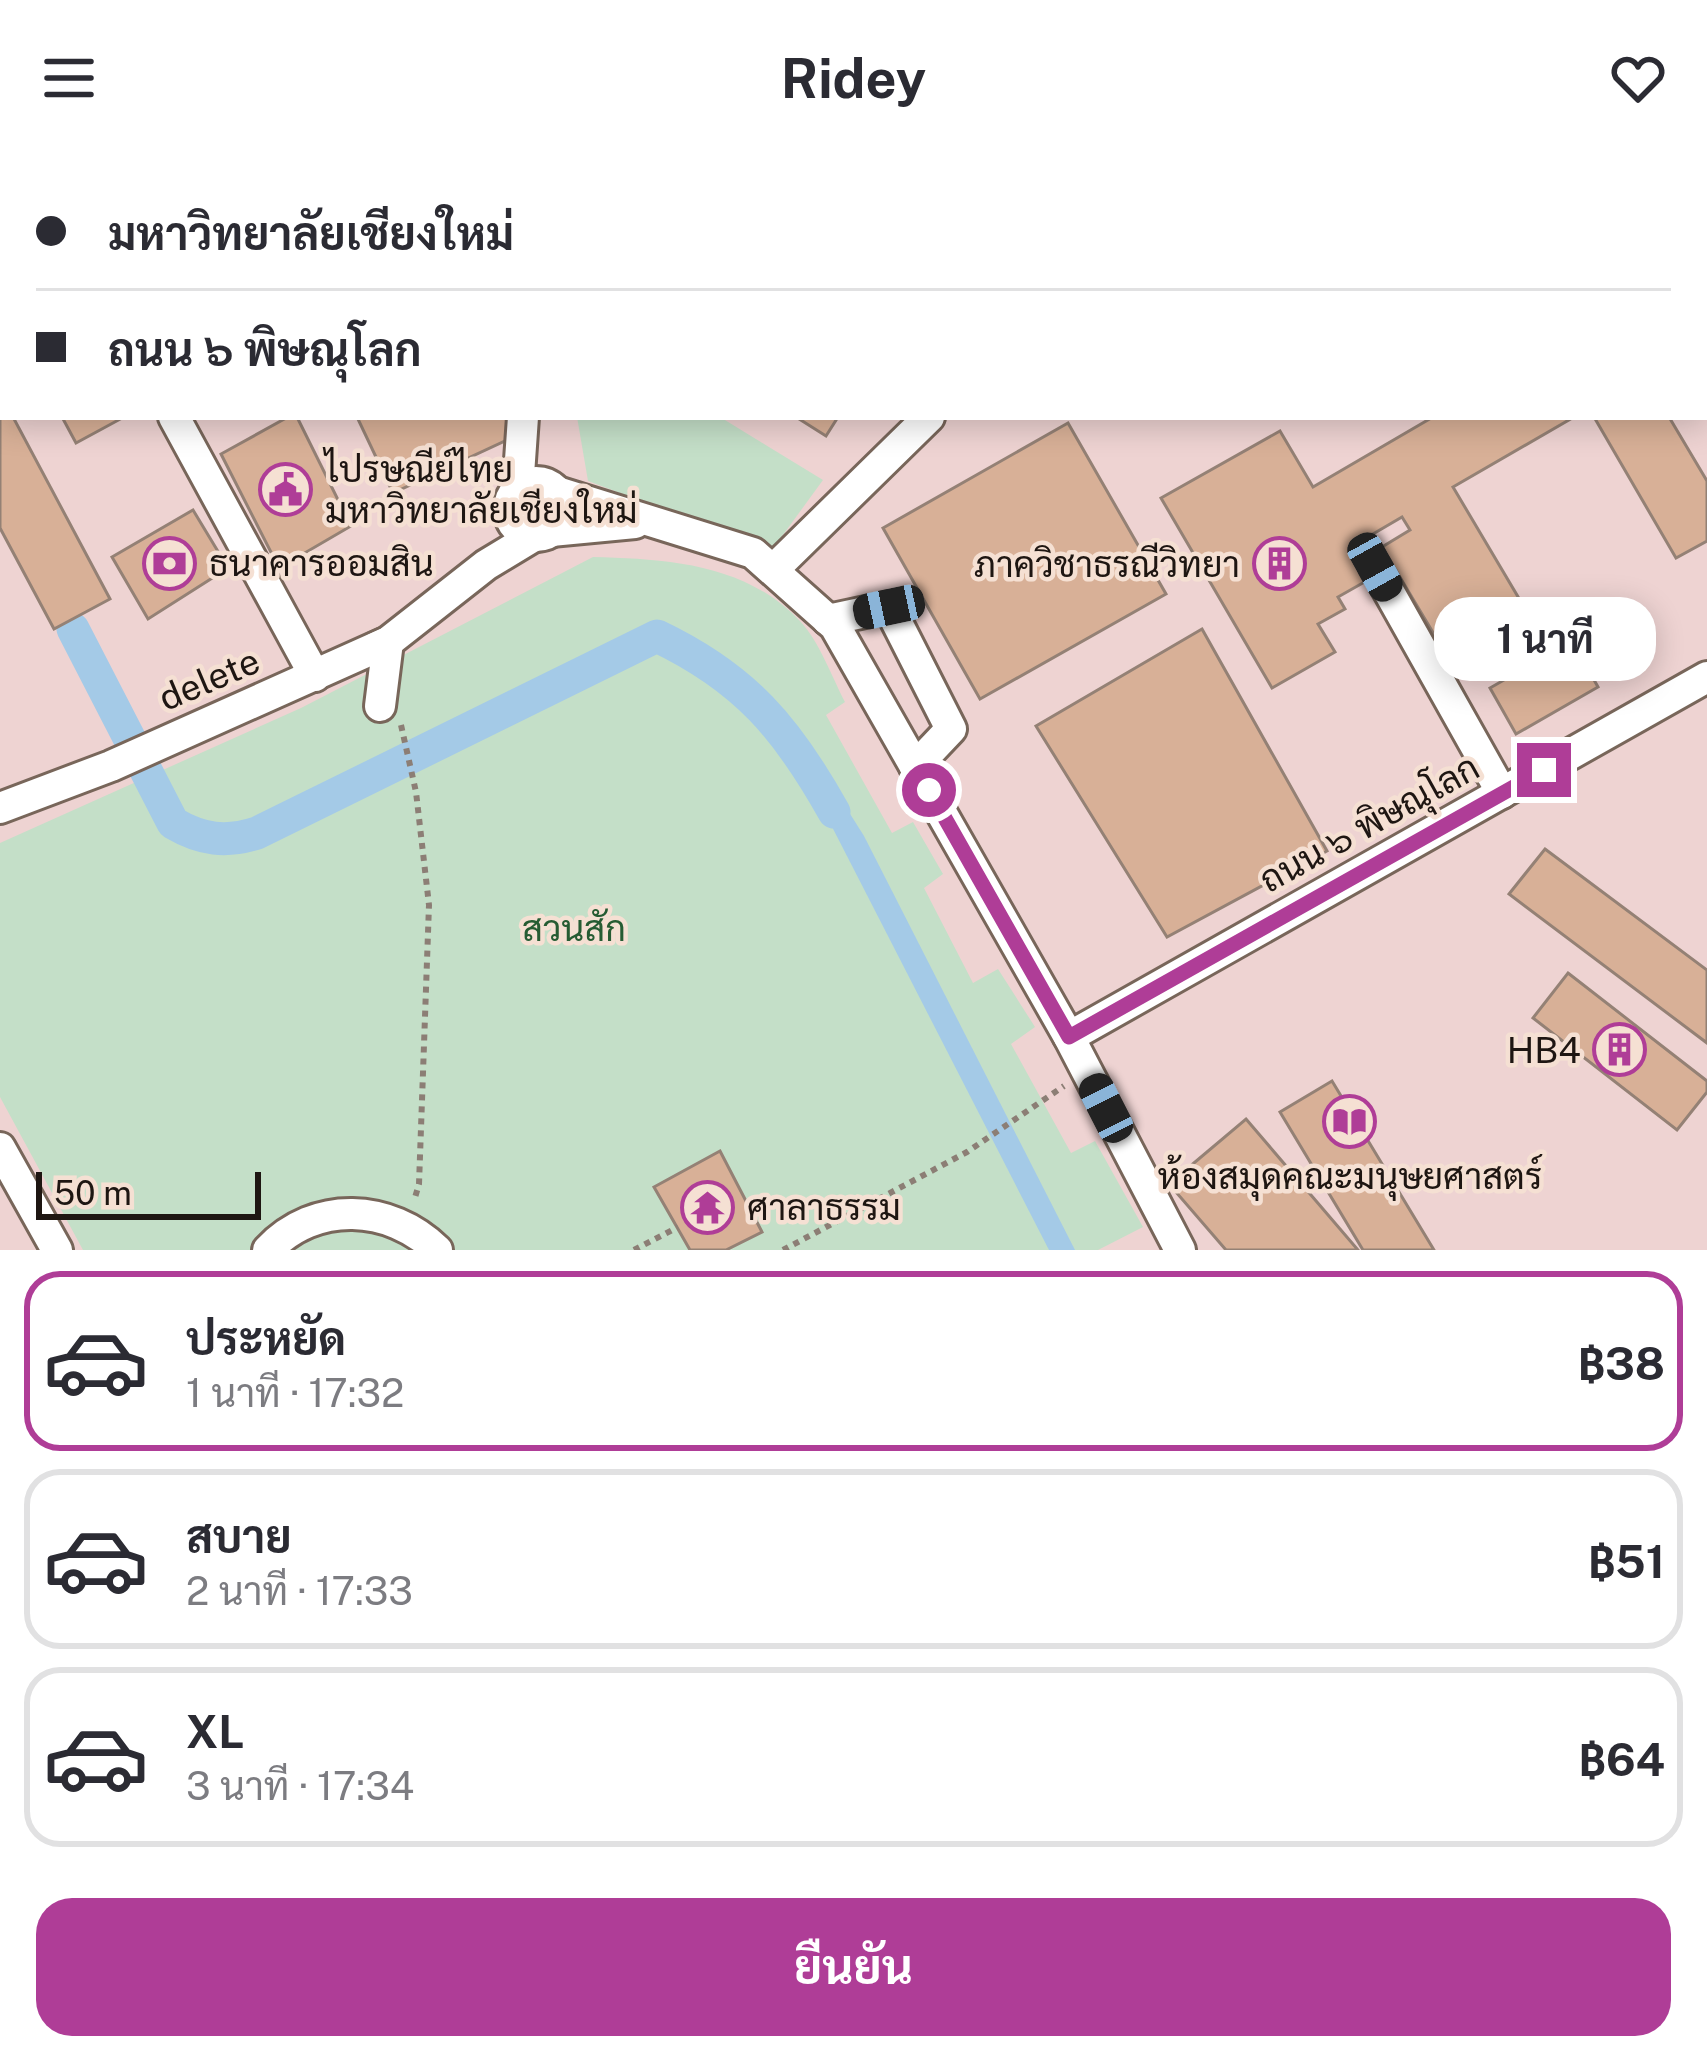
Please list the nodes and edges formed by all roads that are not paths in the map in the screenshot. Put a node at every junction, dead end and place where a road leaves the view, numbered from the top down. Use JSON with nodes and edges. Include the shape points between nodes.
{"nodes":[{"id":1,"x":176,"y":420,"type":"edge"},
{"id":2,"x":527,"y":420,"type":"edge"},
{"id":3,"x":926,"y":420,"type":"edge"},
{"id":4,"x":532,"y":492,"type":"junction"},
{"id":5,"x":677,"y":528,"type":"junction"},
{"id":6,"x":542,"y":534,"type":"junction"},
{"id":7,"x":1375,"y":567,"type":"dead end"},
{"id":8,"x":774,"y":569,"type":"junction"},
{"id":9,"x":441,"y":599,"type":"junction"},
{"id":10,"x":829,"y":620,"type":"junction"},
{"id":11,"x":374,"y":648,"type":"junction"},
{"id":12,"x":315,"y":676,"type":"junction"},
{"id":13,"x":1707,"y":677,"type":"edge"},
{"id":14,"x":380,"y":706,"type":"dead end"},
{"id":15,"x":915,"y":766,"type":"junction"},
{"id":16,"x":1502,"y":793,"type":"junction"},
{"id":17,"x":0,"y":808,"type":"edge"},
{"id":18,"x":1069,"y":1037,"type":"junction"},
{"id":19,"x":0,"y":1148,"type":"edge"},
{"id":20,"x":57,"y":1250,"type":"edge"},
{"id":21,"x":268,"y":1250,"type":"edge"},
{"id":22,"x":437,"y":1250,"type":"edge"},
{"id":23,"x":1180,"y":1250,"type":"edge"}],
"edges":[{"from":1,"to":12,"type":"street"},
{"from":2,"to":4,"type":"street"},
{"from":3,"to":8,"type":"street"},
{"from":4,"to":5,"type":"street"},
{"from":4,"to":6,"type":"street","via":[[518,529]]},
{"from":4,"to":6,"type":"street","via":[[562,509]]},
{"from":4,"to":9,"type":"street"},
{"from":5,"to":6,"type":"street","via":[[594,524]]},
{"from":5,"to":8,"type":"street","via":[[753,553]]},
{"from":6,"to":9,"type":"street"},
{"from":7,"to":16,"type":"street"},
{"from":8,"to":10,"type":"street"},
{"from":9,"to":11,"type":"street"},
{"from":10,"to":15,"type":"street"},
{"from":10,"to":15,"type":"street","via":[[889,607],[951,729]]},
{"from":11,"to":12,"type":"street"},
{"from":11,"to":14,"type":"street"},
{"from":12,"to":17,"type":"street"},
{"from":13,"to":16,"type":"street","name":"ถนน ๖ พิษณุโลก"},
{"from":15,"to":18,"type":"street"},
{"from":16,"to":18,"type":"street","name":"ถนน ๖ พิษณุโลก"},
{"from":18,"to":23,"type":"street"},
{"from":19,"to":20,"type":"street"},
{"from":21,"to":22,"type":"street","via":[[300,1225],[340,1213],[381,1216]]}]}
